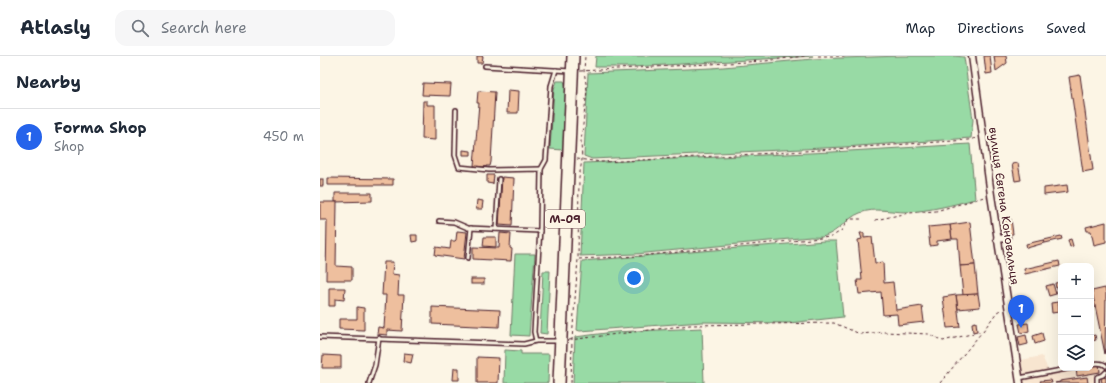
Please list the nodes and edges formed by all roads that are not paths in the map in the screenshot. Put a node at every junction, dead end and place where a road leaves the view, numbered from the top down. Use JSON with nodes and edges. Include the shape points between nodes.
{"nodes":[{"id":1,"x":574,"y":56,"type":"edge"},
{"id":2,"x":972,"y":56,"type":"edge"},
{"id":3,"x":485,"y":66,"type":"dead end"},
{"id":4,"x":556,"y":70,"type":"junction"},
{"id":5,"x":573,"y":71,"type":"junction"},
{"id":6,"x":456,"y":110,"type":"dead end"},
{"id":7,"x":541,"y":169,"type":"junction"},
{"id":8,"x":499,"y":179,"type":"dead end"},
{"id":9,"x":439,"y":221,"type":"dead end"},
{"id":10,"x":470,"y":228,"type":"junction"},
{"id":11,"x":496,"y":229,"type":"junction"},
{"id":12,"x":540,"y":231,"type":"junction"},
{"id":13,"x":1007,"y":238,"type":"dead end"},
{"id":14,"x":997,"y":239,"type":"junction"},
{"id":15,"x":468,"y":258,"type":"dead end"},
{"id":16,"x":320,"y":337,"type":"edge"},
{"id":17,"x":379,"y":338,"type":"junction"},
{"id":18,"x":536,"y":340,"type":"junction"},
{"id":19,"x":560,"y":341,"type":"junction"},
{"id":20,"x":1094,"y":364,"type":"edge"},
{"id":21,"x":1106,"y":366,"type":"edge"},
{"id":22,"x":1059,"y":371,"type":"edge"},
{"id":23,"x":1106,"y":372,"type":"edge"},
{"id":24,"x":1020,"y":380,"type":"edge"},
{"id":25,"x":369,"y":383,"type":"edge"},
{"id":26,"x":559,"y":383,"type":"edge"},
{"id":27,"x":1097,"y":383,"type":"edge"}],
"edges":[{"from":1,"to":5,"type":"highway","number":"М-09"},
{"from":2,"to":14,"type":"street","name":"вулиця Євгена Коновальця"},
{"from":3,"to":4,"type":"lane"},
{"from":4,"to":5,"type":"lane"},
{"from":4,"to":7,"type":"lane","via":[[551,86],[546,160]]},
{"from":5,"to":19,"type":"highway","number":"М-09"},
{"from":6,"to":7,"type":"lane","via":[[455,155],[459,167],[489,170]]},
{"from":7,"to":12,"type":"lane"},
{"from":8,"to":11,"type":"lane"},
{"from":9,"to":10,"type":"lane","via":[[454,222]]},
{"from":10,"to":11,"type":"lane"},
{"from":10,"to":15,"type":"lane"},
{"from":11,"to":12,"type":"lane"},
{"from":12,"to":18,"type":"lane","via":[[534,332]]},
{"from":13,"to":14,"type":"street"},
{"from":14,"to":24,"type":"street","name":"вулиця Євгена Коновальця"},
{"from":16,"to":17,"type":"lane"},
{"from":17,"to":18,"type":"lane","via":[[524,344]]},
{"from":17,"to":25,"type":"lane"},
{"from":18,"to":19,"type":"lane"},
{"from":19,"to":26,"type":"highway","number":"М-09"},
{"from":20,"to":21,"type":"lane"},
{"from":22,"to":24,"type":"lane"},
{"from":23,"to":27,"type":"lane","via":[[1103,376],[1097,377]]}]}
